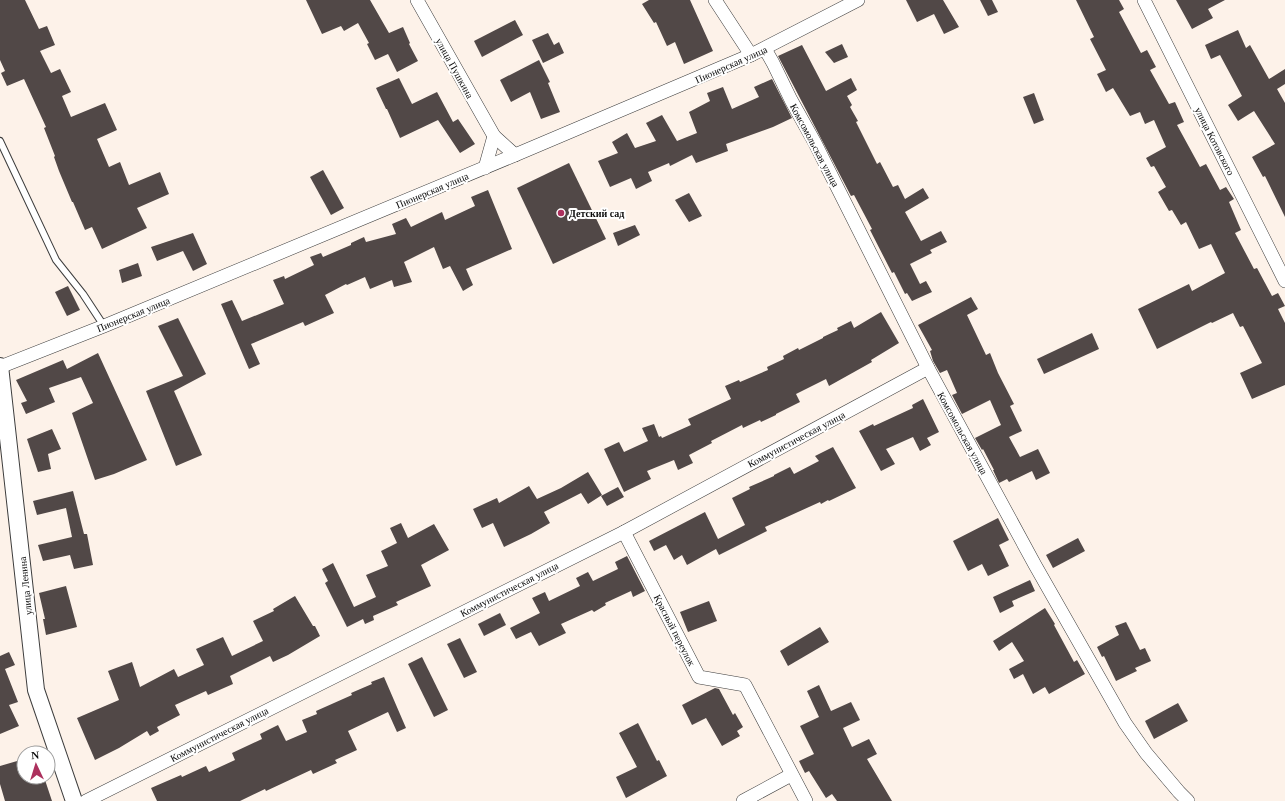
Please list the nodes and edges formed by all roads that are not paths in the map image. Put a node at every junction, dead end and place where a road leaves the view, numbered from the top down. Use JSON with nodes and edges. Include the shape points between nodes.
{"nodes":[{"id":1,"x":417,"y":0,"type":"edge"},
{"id":2,"x":715,"y":0,"type":"edge"},
{"id":3,"x":858,"y":0,"type":"edge"},
{"id":4,"x":1144,"y":0,"type":"edge"},
{"id":5,"x":765,"y":49,"type":"junction"},
{"id":6,"x":751,"y":55,"type":"junction"},
{"id":7,"x":494,"y":136,"type":"junction"},
{"id":8,"x":0,"y":141,"type":"edge"},
{"id":9,"x":515,"y":155,"type":"junction"},
{"id":10,"x":485,"y":168,"type":"junction"},
{"id":11,"x":1285,"y":281,"type":"edge"},
{"id":12,"x":104,"y":326,"type":"junction"},
{"id":13,"x":0,"y":366,"type":"edge"},
{"id":14,"x":928,"y":368,"type":"junction"},
{"id":15,"x":624,"y":532,"type":"junction"},
{"id":16,"x":792,"y":775,"type":"junction"},
{"id":17,"x":74,"y":801,"type":"edge"},
{"id":18,"x":86,"y":801,"type":"edge"},
{"id":19,"x":743,"y":801,"type":"edge"},
{"id":20,"x":806,"y":801,"type":"edge"},
{"id":21,"x":1188,"y":801,"type":"edge"}],
"edges":[{"from":1,"to":7,"type":"street","name":"улица Пушкина"},
{"from":2,"to":6,"type":"street"},
{"from":3,"to":5,"type":"street","name":"Пионерская улица"},
{"from":4,"to":11,"type":"street","name":"улица Котовского"},
{"from":5,"to":6,"type":"street","name":"Пионерская улица"},
{"from":5,"to":14,"type":"street","name":"Комсомольская улица"},
{"from":6,"to":9,"type":"street","name":"Пионерская улица"},
{"from":7,"to":9,"type":"street","name":"улица Пушкина"},
{"from":7,"to":10,"type":"street"},
{"from":8,"to":12,"type":"lane","via":[[56,260]]},
{"from":9,"to":10,"type":"street","name":"Пионерская улица"},
{"from":10,"to":12,"type":"street","name":"Пионерская улица"},
{"from":12,"to":13,"type":"street","name":"Пионерская улица"},
{"from":13,"to":17,"type":"street","name":"улица Ленина","via":[[36,690]]},
{"from":14,"to":15,"type":"street","name":"Коммунистическая улица"},
{"from":14,"to":21,"type":"street","name":"Комсомольская улица","via":[[1035,565],[1125,723],[1146,753]]},
{"from":15,"to":16,"type":"street","name":"Красный переулок","via":[[699,678],[745,685]]},
{"from":15,"to":18,"type":"street","name":"Коммунистическая улица"},
{"from":16,"to":19,"type":"street"},
{"from":16,"to":20,"type":"street","name":"Красный переулок"}]}
